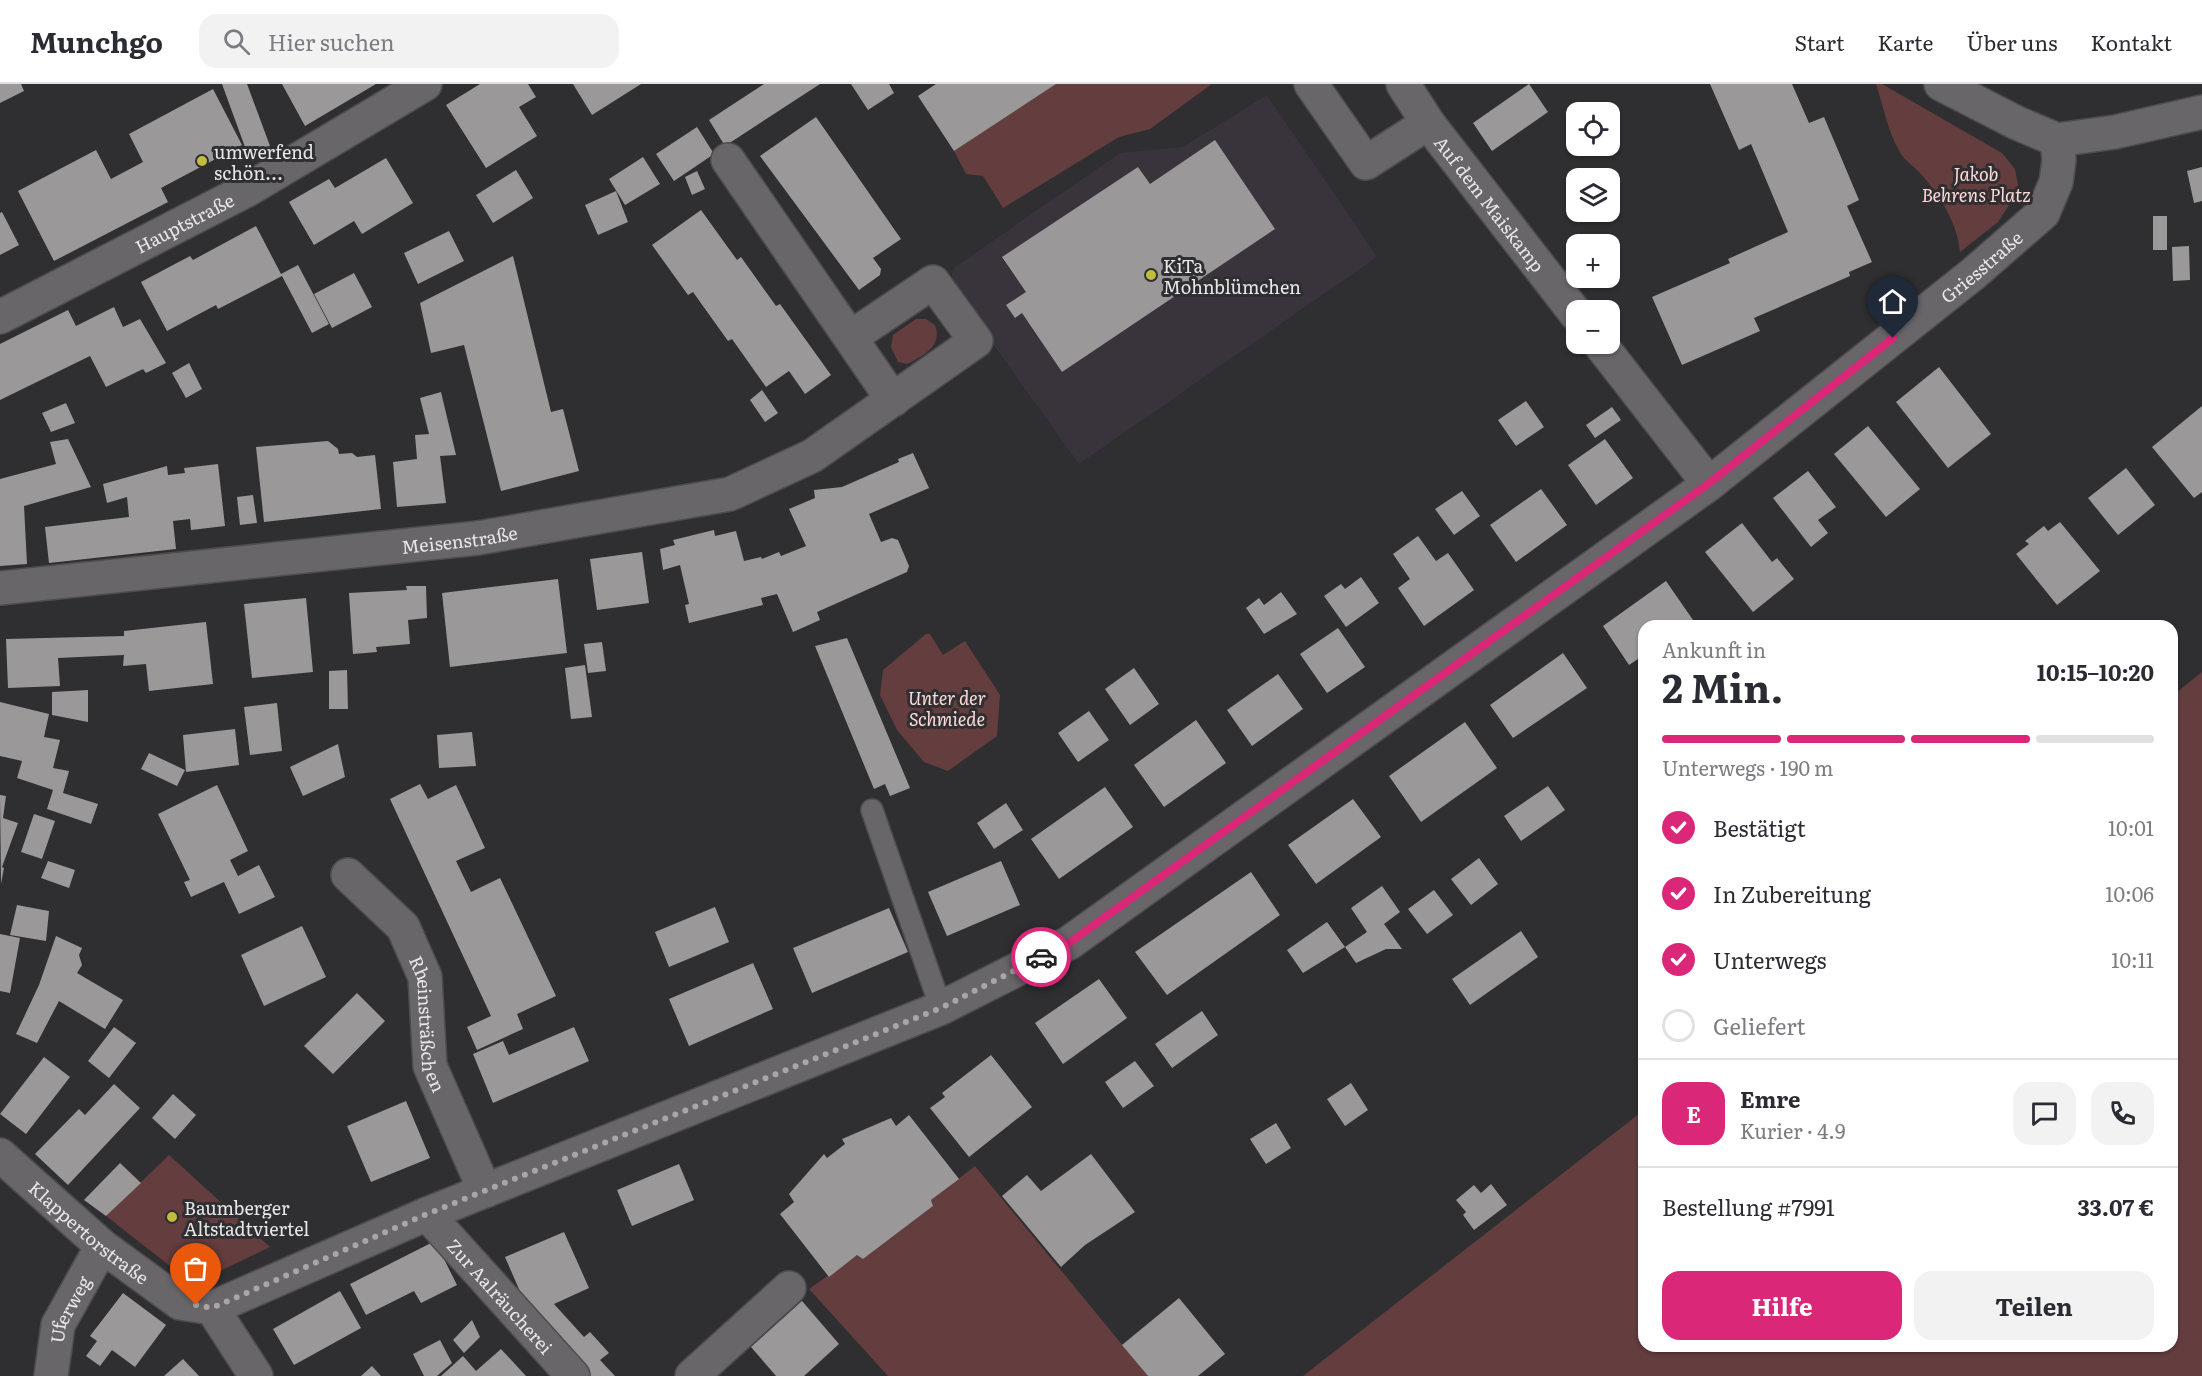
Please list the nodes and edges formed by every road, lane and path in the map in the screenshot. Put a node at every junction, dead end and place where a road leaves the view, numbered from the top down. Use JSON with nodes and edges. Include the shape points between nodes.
{"nodes":[{"id":1,"x":425,"y":84,"type":"edge"},
{"id":2,"x":1311,"y":84,"type":"edge"},
{"id":3,"x":1403,"y":84,"type":"edge"},
{"id":4,"x":1941,"y":84,"type":"edge"},
{"id":5,"x":2202,"y":112,"type":"edge"},
{"id":6,"x":1428,"y":123,"type":"junction"},
{"id":7,"x":2057,"y":140,"type":"junction"},
{"id":8,"x":728,"y":160,"type":"dead end"},
{"id":9,"x":1566,"y":301,"type":"edge"},
{"id":10,"x":0,"y":317,"type":"edge"},
{"id":11,"x":851,"y":338,"type":"junction"},
{"id":12,"x":1608,"y":354,"type":"edge"},
{"id":13,"x":892,"y":400,"type":"junction"},
{"id":14,"x":1708,"y":484,"type":"junction"},
{"id":15,"x":0,"y":588,"type":"edge"},
{"id":16,"x":872,"y":810,"type":"dead end"},
{"id":17,"x":348,"y":874,"type":"dead end"},
{"id":18,"x":941,"y":1008,"type":"junction"},
{"id":19,"x":0,"y":1155,"type":"edge"},
{"id":20,"x":485,"y":1191,"type":"junction"},
{"id":21,"x":427,"y":1214,"type":"junction"},
{"id":22,"x":102,"y":1246,"type":"junction"},
{"id":23,"x":789,"y":1288,"type":"dead end"},
{"id":24,"x":212,"y":1308,"type":"junction"},
{"id":25,"x":51,"y":1376,"type":"edge"},
{"id":26,"x":256,"y":1376,"type":"edge"},
{"id":27,"x":573,"y":1376,"type":"edge"},
{"id":28,"x":692,"y":1376,"type":"edge"}],
"edges":[{"from":1,"to":10,"type":"street","name":"Hauptstraße","via":[[247,190]]},
{"from":2,"to":6,"type":"street","name":"Auf dem Maiskamp","via":[[1366,164]]},
{"from":3,"to":6,"type":"street","name":"Auf dem Maiskamp"},
{"from":4,"to":7,"type":"street"},
{"from":5,"to":7,"type":"street","via":[[2115,132]]},
{"from":6,"to":9,"type":"street","name":"Auf dem Maiskamp"},
{"from":7,"to":14,"type":"street","name":"Griesstraße","via":[[2056,182],[2043,213],[1973,274]]},
{"from":8,"to":11,"type":"street"},
{"from":11,"to":13,"type":"street"},
{"from":11,"to":13,"type":"street","name":"Meisenstraße","via":[[933,282],[976,341]]},
{"from":12,"to":14,"type":"street"},
{"from":13,"to":15,"type":"street","name":"Meisenstraße","via":[[812,456],[730,494],[478,538]]},
{"from":14,"to":18,"type":"street","name":"Griesstraße","via":[[1069,943]]},
{"from":16,"to":18,"type":"lane"},
{"from":17,"to":20,"type":"street","name":"Rheinsträßchen","via":[[403,927],[425,977],[430,1066]]},
{"from":18,"to":20,"type":"street","name":"Griesstraße"},
{"from":19,"to":22,"type":"street","name":"Klappertorstraße"},
{"from":20,"to":21,"type":"street","name":"Griesstraße"},
{"from":21,"to":24,"type":"street","name":"Griesstraße"},
{"from":21,"to":27,"type":"street","name":"Zur Aalräucherei"},
{"from":22,"to":24,"type":"street","name":"Klappertorstraße","via":[[180,1303]]},
{"from":22,"to":25,"type":"street","name":"Uferweg","via":[[58,1325]]},
{"from":23,"to":28,"type":"street"},
{"from":24,"to":26,"type":"street"}]}
